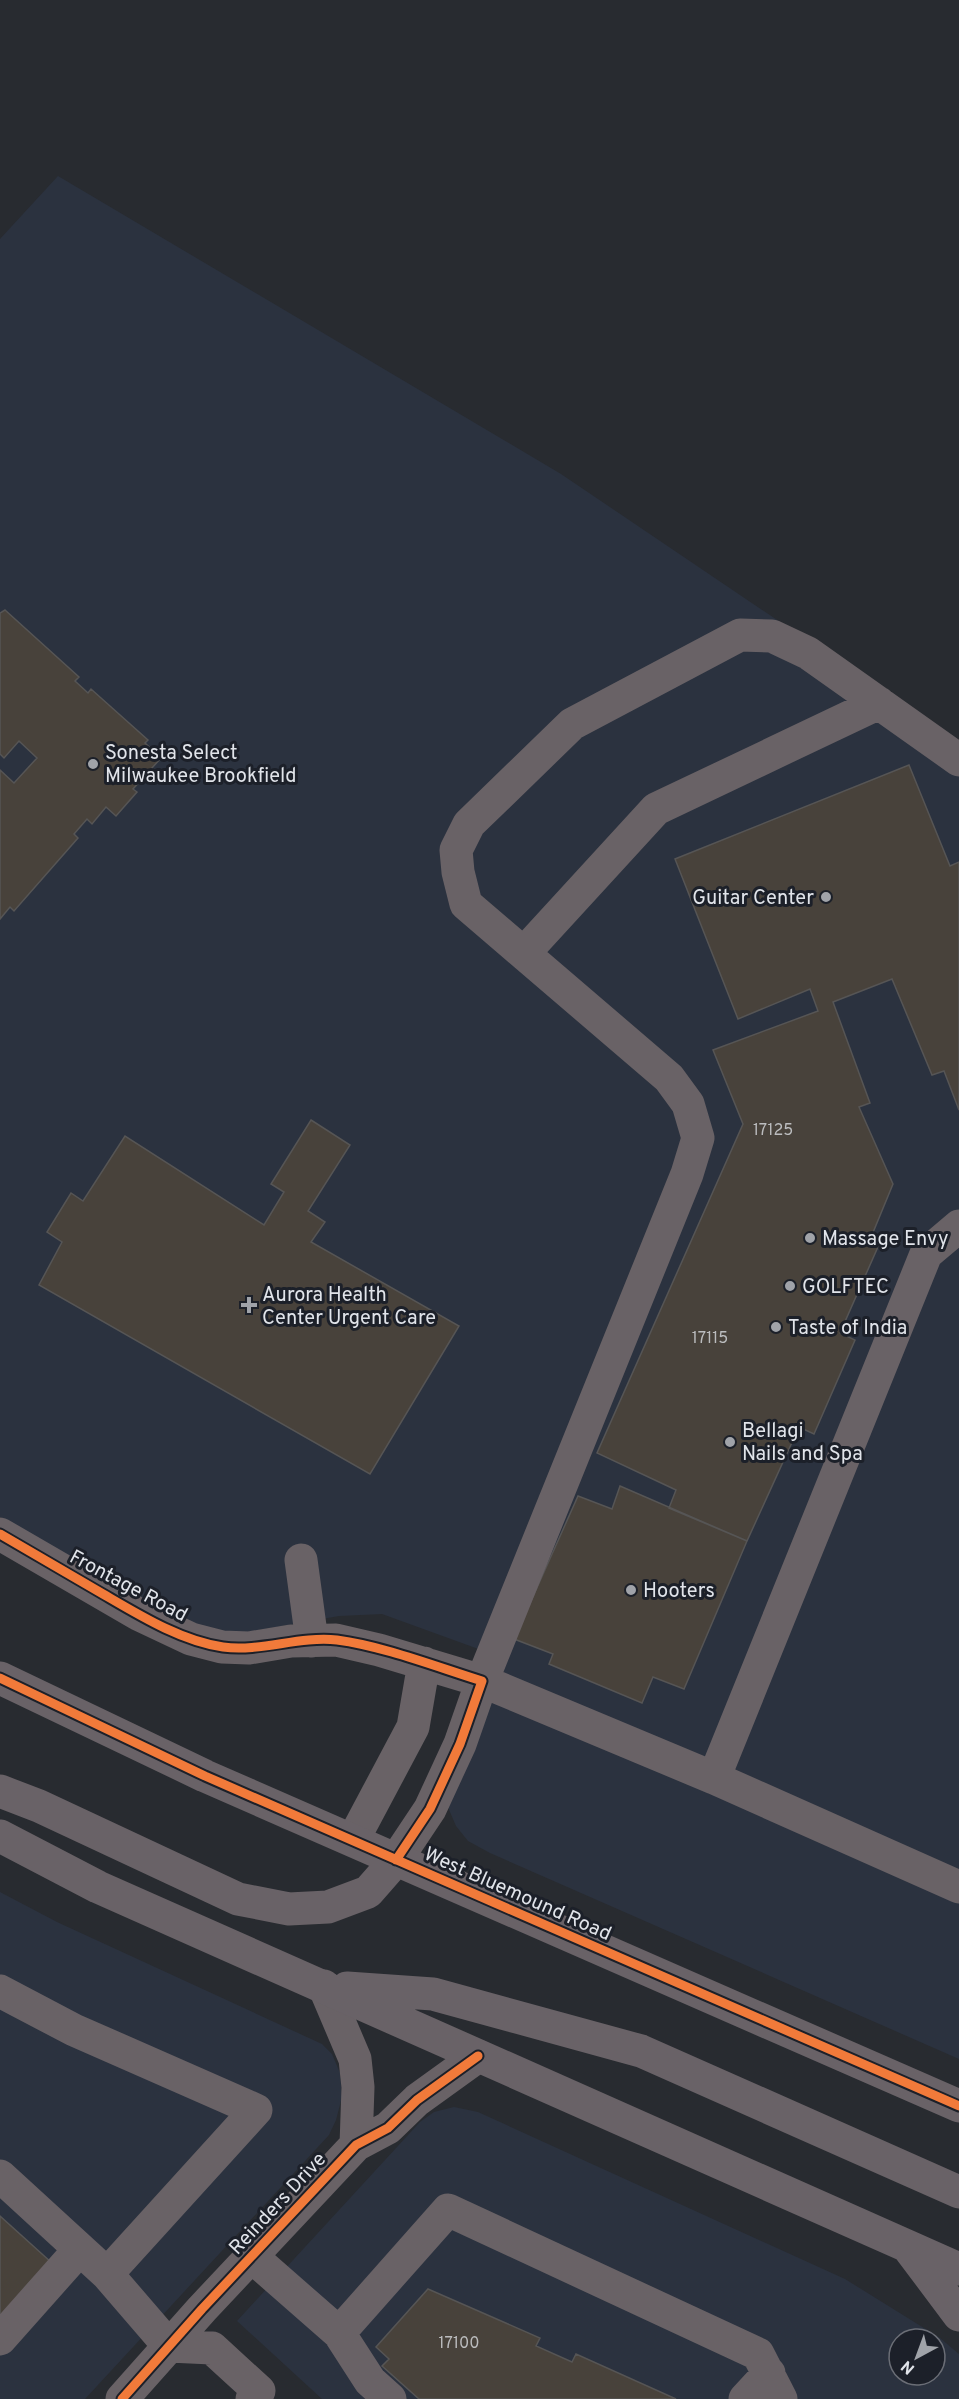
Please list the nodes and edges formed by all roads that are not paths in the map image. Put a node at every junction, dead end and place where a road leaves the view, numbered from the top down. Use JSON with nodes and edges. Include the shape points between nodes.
{"nodes":[{"id":1,"x":879,"y":703,"type":"junction"},
{"id":2,"x":959,"y":760,"type":"edge"},
{"id":3,"x":524,"y":953,"type":"junction"},
{"id":4,"x":959,"y":1226,"type":"edge"},
{"id":5,"x":0,"y":1534,"type":"edge"},
{"id":6,"x":301,"y":1560,"type":"dead end"},
{"id":7,"x":312,"y":1641,"type":"junction"},
{"id":8,"x":424,"y":1663,"type":"junction"},
{"id":9,"x":482,"y":1681,"type":"junction"},
{"id":10,"x":5,"y":1682,"type":"edge"},
{"id":11,"x":714,"y":1778,"type":"junction"},
{"id":12,"x":0,"y":1791,"type":"edge"},
{"id":13,"x":0,"y":1836,"type":"edge"},
{"id":14,"x":353,"y":1840,"type":"junction"},
{"id":15,"x":396,"y":1860,"type":"junction"},
{"id":16,"x":959,"y":1887,"type":"edge"},
{"id":17,"x":324,"y":1986,"type":"junction"},
{"id":18,"x":0,"y":1991,"type":"edge"},
{"id":19,"x":478,"y":2056,"type":"junction"},
{"id":20,"x":959,"y":2106,"type":"edge"},
{"id":21,"x":356,"y":2145,"type":"junction"},
{"id":22,"x":0,"y":2176,"type":"edge"},
{"id":23,"x":959,"y":2192,"type":"edge"},
{"id":24,"x":907,"y":2245,"type":"junction"},
{"id":25,"x":80,"y":2249,"type":"junction"},
{"id":26,"x":251,"y":2256,"type":"junction"},
{"id":27,"x":959,"y":2269,"type":"edge"},
{"id":28,"x":107,"y":2274,"type":"junction"},
{"id":29,"x":959,"y":2315,"type":"edge"},
{"id":30,"x":339,"y":2333,"type":"junction"},
{"id":31,"x":0,"y":2338,"type":"edge"},
{"id":32,"x":169,"y":2346,"type":"junction"},
{"id":33,"x":775,"y":2386,"type":"edge"},
{"id":34,"x":122,"y":2399,"type":"edge"},
{"id":35,"x":252,"y":2399,"type":"edge"},
{"id":36,"x":390,"y":2399,"type":"edge"},
{"id":37,"x":745,"y":2399,"type":"edge"}],
"edges":[{"from":1,"to":2,"type":"street"},
{"from":1,"to":3,"type":"street","via":[[656,809]]},
{"from":1,"to":3,"type":"street","via":[[808,653],[772,636],[740,635],[572,724],[469,824],[456,850],[466,904]]},
{"from":3,"to":9,"type":"street","via":[[669,1078],[688,1104],[698,1138]]},
{"from":4,"to":11,"type":"street","via":[[926,1254]]},
{"from":5,"to":7,"type":"street","name":"Frontage Road","via":[[138,1614],[191,1639],[222,1647],[249,1648]]},
{"from":6,"to":7,"type":"street"},
{"from":7,"to":8,"type":"street","name":"Frontage Road","via":[[336,1640]]},
{"from":8,"to":9,"type":"street","name":"Frontage Road"},
{"from":8,"to":14,"type":"street","via":[[413,1727]]},
{"from":9,"to":11,"type":"street","name":"Frontage Road"},
{"from":9,"to":15,"type":"street","via":[[430,1809]]},
{"from":10,"to":14,"type":"main road","name":"West Bluemound Road"},
{"from":11,"to":16,"type":"street","name":"Frontage Road"},
{"from":12,"to":15,"type":"main road","via":[[238,1899],[289,1909],[328,1906],[368,1892]]},
{"from":13,"to":17,"type":"main road","via":[[98,1887]]},
{"from":14,"to":15,"type":"main road","name":"West Bluemound Road"},
{"from":15,"to":20,"type":"main road","name":"West Bluemound Road"},
{"from":17,"to":19,"type":"main road"},
{"from":17,"to":21,"type":"street","via":[[355,2059]]},
{"from":17,"to":23,"type":"main road","via":[[433,1994],[641,2051]]},
{"from":18,"to":28,"type":"street","via":[[74,2030],[256,2110]]},
{"from":19,"to":21,"type":"street","name":"Reinders Drive","via":[[417,2100],[388,2128]]},
{"from":19,"to":24,"type":"main road"},
{"from":21,"to":26,"type":"street","name":"Reinders Drive"},
{"from":22,"to":25,"type":"street"},
{"from":24,"to":27,"type":"main road"},
{"from":24,"to":29,"type":"main road"},
{"from":25,"to":28,"type":"street"},
{"from":25,"to":31,"type":"street"},
{"from":26,"to":30,"type":"street"},
{"from":26,"to":32,"type":"street","name":"Reinders Drive"},
{"from":28,"to":32,"type":"street"},
{"from":30,"to":33,"type":"street","via":[[448,2210],[758,2354]]},
{"from":30,"to":36,"type":"street","via":[[370,2381]]},
{"from":32,"to":34,"type":"street","name":"Reinders Drive"},
{"from":32,"to":35,"type":"street","via":[[212,2348],[259,2391]]},
{"from":33,"to":37,"type":"street"}]}
